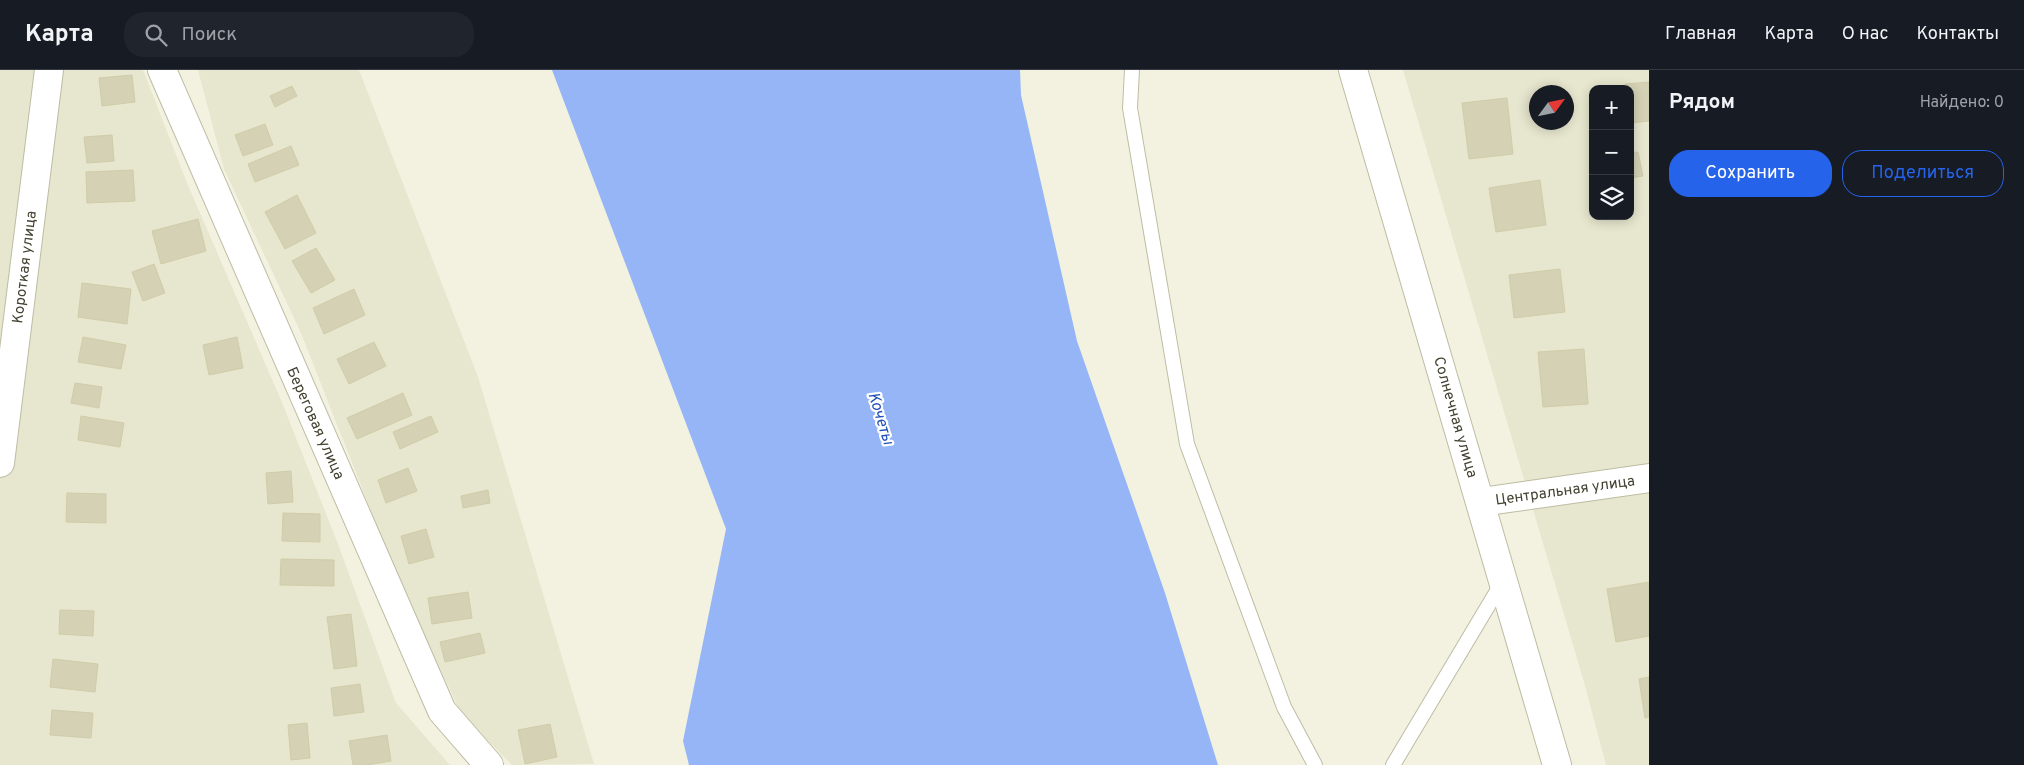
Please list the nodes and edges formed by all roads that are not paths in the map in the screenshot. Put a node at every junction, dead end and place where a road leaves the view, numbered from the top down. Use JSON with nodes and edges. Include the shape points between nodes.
{"nodes":[{"id":1,"x":49,"y":70,"type":"edge"},
{"id":2,"x":162,"y":70,"type":"edge"},
{"id":3,"x":1132,"y":70,"type":"edge"},
{"id":4,"x":1353,"y":70,"type":"edge"},
{"id":5,"x":0,"y":463,"type":"edge"},
{"id":6,"x":1649,"y":478,"type":"edge"},
{"id":7,"x":1481,"y":502,"type":"junction"},
{"id":8,"x":1504,"y":581,"type":"junction"},
{"id":9,"x":489,"y":765,"type":"edge"},
{"id":10,"x":1315,"y":765,"type":"edge"},
{"id":11,"x":1393,"y":765,"type":"edge"},
{"id":12,"x":1557,"y":765,"type":"edge"}],
"edges":[{"from":1,"to":5,"type":"street","name":"Короткая улица"},
{"from":2,"to":9,"type":"street","name":"Береговая улица","via":[[442,711]]},
{"from":3,"to":10,"type":"lane","via":[[1130,108],[1186,444],[1284,707]]},
{"from":4,"to":7,"type":"street","name":"Солнечная улица"},
{"from":6,"to":7,"type":"street","name":"Центральная улица"},
{"from":7,"to":8,"type":"street","name":"Солнечная улица"},
{"from":8,"to":11,"type":"lane"},
{"from":8,"to":12,"type":"street","name":"Солнечная улица"}]}
